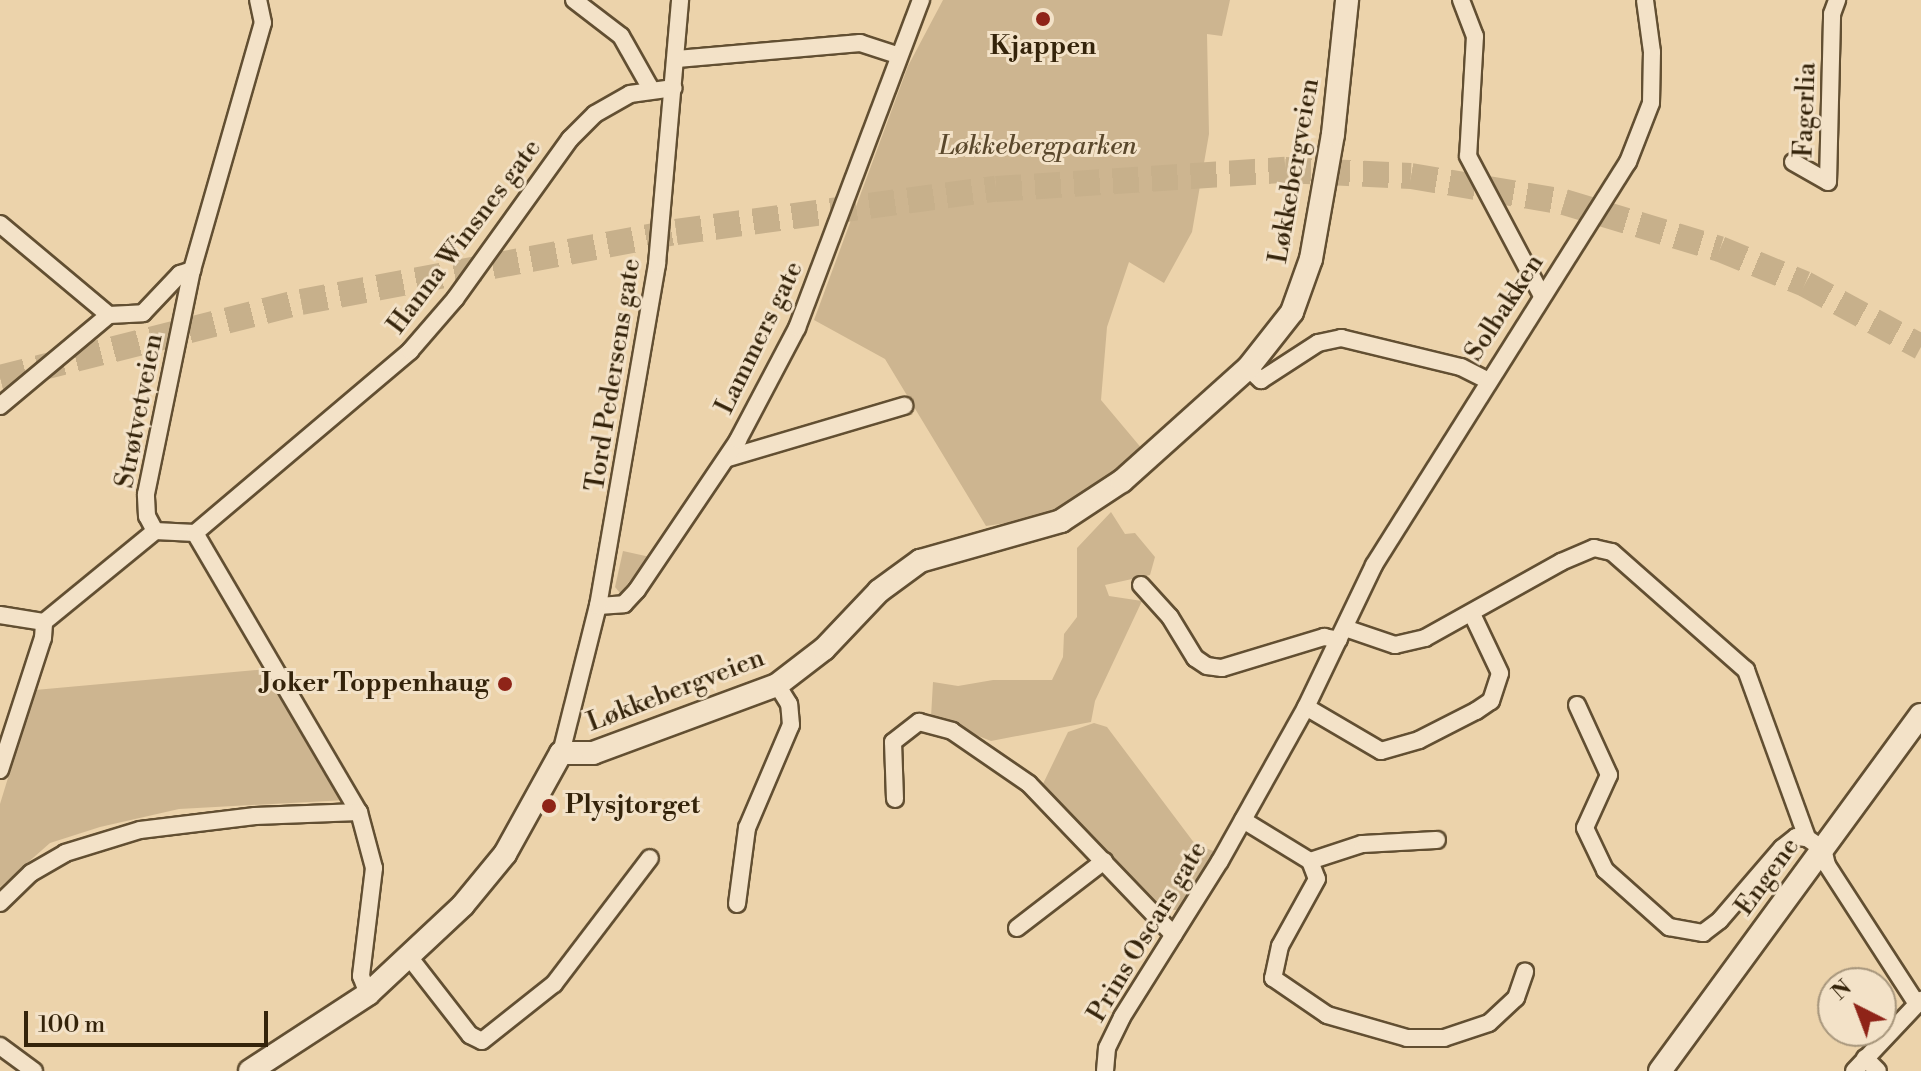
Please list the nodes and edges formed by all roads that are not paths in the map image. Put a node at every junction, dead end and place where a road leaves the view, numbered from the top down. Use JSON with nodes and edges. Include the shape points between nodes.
{"nodes":[{"id":1,"x":258,"y":0,"type":"edge"},
{"id":2,"x":574,"y":0,"type":"edge"},
{"id":3,"x":680,"y":0,"type":"edge"},
{"id":4,"x":921,"y":0,"type":"edge"},
{"id":5,"x":1347,"y":0,"type":"edge"},
{"id":6,"x":1461,"y":0,"type":"edge"},
{"id":7,"x":1645,"y":0,"type":"edge"},
{"id":8,"x":1837,"y":0,"type":"edge"},
{"id":9,"x":896,"y":55,"type":"junction"},
{"id":10,"x":677,"y":59,"type":"junction"},
{"id":11,"x":674,"y":88,"type":"junction"},
{"id":12,"x":651,"y":89,"type":"junction"},
{"id":13,"x":1793,"y":162,"type":"dead end"},
{"id":14,"x":0,"y":224,"type":"edge"},
{"id":15,"x":192,"y":270,"type":"junction"},
{"id":16,"x":1542,"y":296,"type":"junction"},
{"id":17,"x":109,"y":315,"type":"junction"},
{"id":18,"x":1248,"y":368,"type":"junction"},
{"id":19,"x":1486,"y":380,"type":"junction"},
{"id":20,"x":0,"y":406,"type":"edge"},
{"id":21,"x":904,"y":406,"type":"dead end"},
{"id":22,"x":728,"y":458,"type":"junction"},
{"id":23,"x":155,"y":531,"type":"junction"},
{"id":24,"x":195,"y":533,"type":"junction"},
{"id":25,"x":1141,"y":585,"type":"dead end"},
{"id":26,"x":598,"y":606,"type":"junction"},
{"id":27,"x":1472,"y":614,"type":"junction"},
{"id":28,"x":0,"y":615,"type":"edge"},
{"id":29,"x":44,"y":622,"type":"junction"},
{"id":30,"x":1342,"y":634,"type":"junction"},
{"id":31,"x":777,"y":685,"type":"junction"},
{"id":32,"x":1577,"y":705,"type":"dead end"},
{"id":33,"x":1306,"y":707,"type":"junction"},
{"id":34,"x":1921,"y":715,"type":"edge"},
{"id":35,"x":561,"y":753,"type":"junction"},
{"id":36,"x":0,"y":770,"type":"edge"},
{"id":37,"x":895,"y":799,"type":"dead end"},
{"id":38,"x":359,"y":812,"type":"junction"},
{"id":39,"x":1243,"y":820,"type":"junction"},
{"id":40,"x":1437,"y":840,"type":"dead end"},
{"id":41,"x":1815,"y":844,"type":"junction"},
{"id":42,"x":650,"y":858,"type":"dead end"},
{"id":43,"x":1104,"y":861,"type":"junction"},
{"id":44,"x":1310,"y":861,"type":"junction"},
{"id":45,"x":0,"y":903,"type":"edge"},
{"id":46,"x":737,"y":904,"type":"dead end"},
{"id":47,"x":1017,"y":928,"type":"dead end"},
{"id":48,"x":1174,"y":935,"type":"junction"},
{"id":49,"x":410,"y":958,"type":"junction"},
{"id":50,"x":1525,"y":972,"type":"dead end"},
{"id":51,"x":368,"y":994,"type":"junction"},
{"id":52,"x":1919,"y":1002,"type":"edge"},
{"id":53,"x":0,"y":1046,"type":"edge"},
{"id":54,"x":1860,"y":1065,"type":"edge"},
{"id":55,"x":34,"y":1071,"type":"edge"},
{"id":56,"x":250,"y":1071,"type":"edge"},
{"id":57,"x":1105,"y":1071,"type":"edge"},
{"id":58,"x":1660,"y":1071,"type":"edge"},
{"id":59,"x":1878,"y":1071,"type":"edge"}],
"edges":[{"from":1,"to":15,"type":"street","name":"Strøtvetveien","via":[[263,23]]},
{"from":2,"to":12,"type":"street","via":[[621,36]]},
{"from":3,"to":10,"type":"street","name":"Tord Pedersens gate"},
{"from":4,"to":9,"type":"street","name":"Lammers gate"},
{"from":5,"to":18,"type":"main road","name":"Løkkebergveien","via":[[1333,134],[1311,259],[1292,312]]},
{"from":6,"to":16,"type":"street","via":[[1475,36],[1468,156]]},
{"from":7,"to":16,"type":"street","name":"Solbakken","via":[[1651,103],[1628,162]]},
{"from":8,"to":13,"type":"street","name":"Fagerlia","via":[[1832,14],[1828,182]]},
{"from":9,"to":10,"type":"street","via":[[860,43]]},
{"from":9,"to":22,"type":"street","name":"Lammers gate","via":[[797,328]]},
{"from":10,"to":11,"type":"street","name":"Tord Pedersens gate"},
{"from":11,"to":12,"type":"street","name":"Hanna Winsnes gate"},
{"from":11,"to":26,"type":"street","name":"Tord Pedersens gate","via":[[657,264]]},
{"from":12,"to":24,"type":"street","name":"Hanna Winsnes gate","via":[[595,114],[570,139],[455,299],[410,351]]},
{"from":14,"to":17,"type":"street"},
{"from":15,"to":17,"type":"street","via":[[180,274],[143,313]]},
{"from":15,"to":23,"type":"street","name":"Strøtvetveien","via":[[146,494],[147,516]]},
{"from":16,"to":19,"type":"street","name":"Solbakken"},
{"from":17,"to":20,"type":"street"},
{"from":18,"to":19,"type":"street","via":[[1261,380],[1318,343],[1341,338],[1461,367]]},
{"from":18,"to":31,"type":"main road","name":"Løkkebergveien","via":[[1122,481],[1061,521],[920,561],[879,591],[824,649]]},
{"from":19,"to":30,"type":"street","name":"Solbakken","via":[[1374,565]]},
{"from":21,"to":22,"type":"street"},
{"from":22,"to":26,"type":"street","name":"Lammers gate","via":[[637,590],[624,604]]},
{"from":23,"to":24,"type":"street"},
{"from":23,"to":29,"type":"street"},
{"from":24,"to":38,"type":"street"},
{"from":25,"to":30,"type":"street","via":[[1170,617],[1195,658],[1207,666],[1222,668]]},
{"from":26,"to":35,"type":"street","name":"Tord Pedersens gate"},
{"from":27,"to":30,"type":"street","via":[[1425,638],[1395,645]]},
{"from":27,"to":33,"type":"street","via":[[1500,673],[1491,701],[1476,711],[1419,740],[1381,751]]},
{"from":27,"to":41,"type":"street","via":[[1561,562],[1594,548],[1612,552],[1746,670]]},
{"from":28,"to":29,"type":"street"},
{"from":29,"to":36,"type":"street"},
{"from":30,"to":33,"type":"street","name":"Prins Oscars gate"},
{"from":31,"to":35,"type":"main road","name":"Løkkebergveien","via":[[593,753]]},
{"from":31,"to":46,"type":"street","via":[[789,704],[791,725],[747,828]]},
{"from":32,"to":41,"type":"street","via":[[1609,775],[1585,828],[1605,870],[1669,927],[1703,933],[1782,848],[1796,837]]},
{"from":33,"to":39,"type":"street","name":"Prins Oscars gate"},
{"from":34,"to":41,"type":"main road","name":"Engene"},
{"from":35,"to":49,"type":"main road","name":"Løkkebergveien","via":[[505,854]]},
{"from":37,"to":43,"type":"street","via":[[893,742],[919,722],[935,725],[990,753]]},
{"from":38,"to":45,"type":"street","via":[[255,816],[140,830],[65,853],[31,873]]},
{"from":38,"to":51,"type":"street","via":[[374,868],[361,976]]},
{"from":39,"to":44,"type":"street"},
{"from":39,"to":48,"type":"street","name":"Prins Oscars gate"},
{"from":40,"to":44,"type":"street","via":[[1362,844]]},
{"from":41,"to":52,"type":"street"},
{"from":41,"to":58,"type":"main road","name":"Engene"},
{"from":42,"to":49,"type":"street","via":[[554,984],[482,1041],[470,1035]]},
{"from":43,"to":47,"type":"street"},
{"from":43,"to":48,"type":"street"},
{"from":44,"to":50,"type":"street","via":[[1317,879],[1280,946],[1273,978],[1327,1015],[1407,1038],[1444,1038],[1489,1023],[1516,998]]},
{"from":48,"to":57,"type":"street","name":"Prins Oscars gate","via":[[1122,1017],[1107,1048]]},
{"from":49,"to":51,"type":"main road","name":"Løkkebergveien"},
{"from":51,"to":56,"type":"main road","name":"Løkkebergveien"},
{"from":52,"to":54,"type":"street"},
{"from":53,"to":55,"type":"street"},
{"from":54,"to":59,"type":"street"}]}
